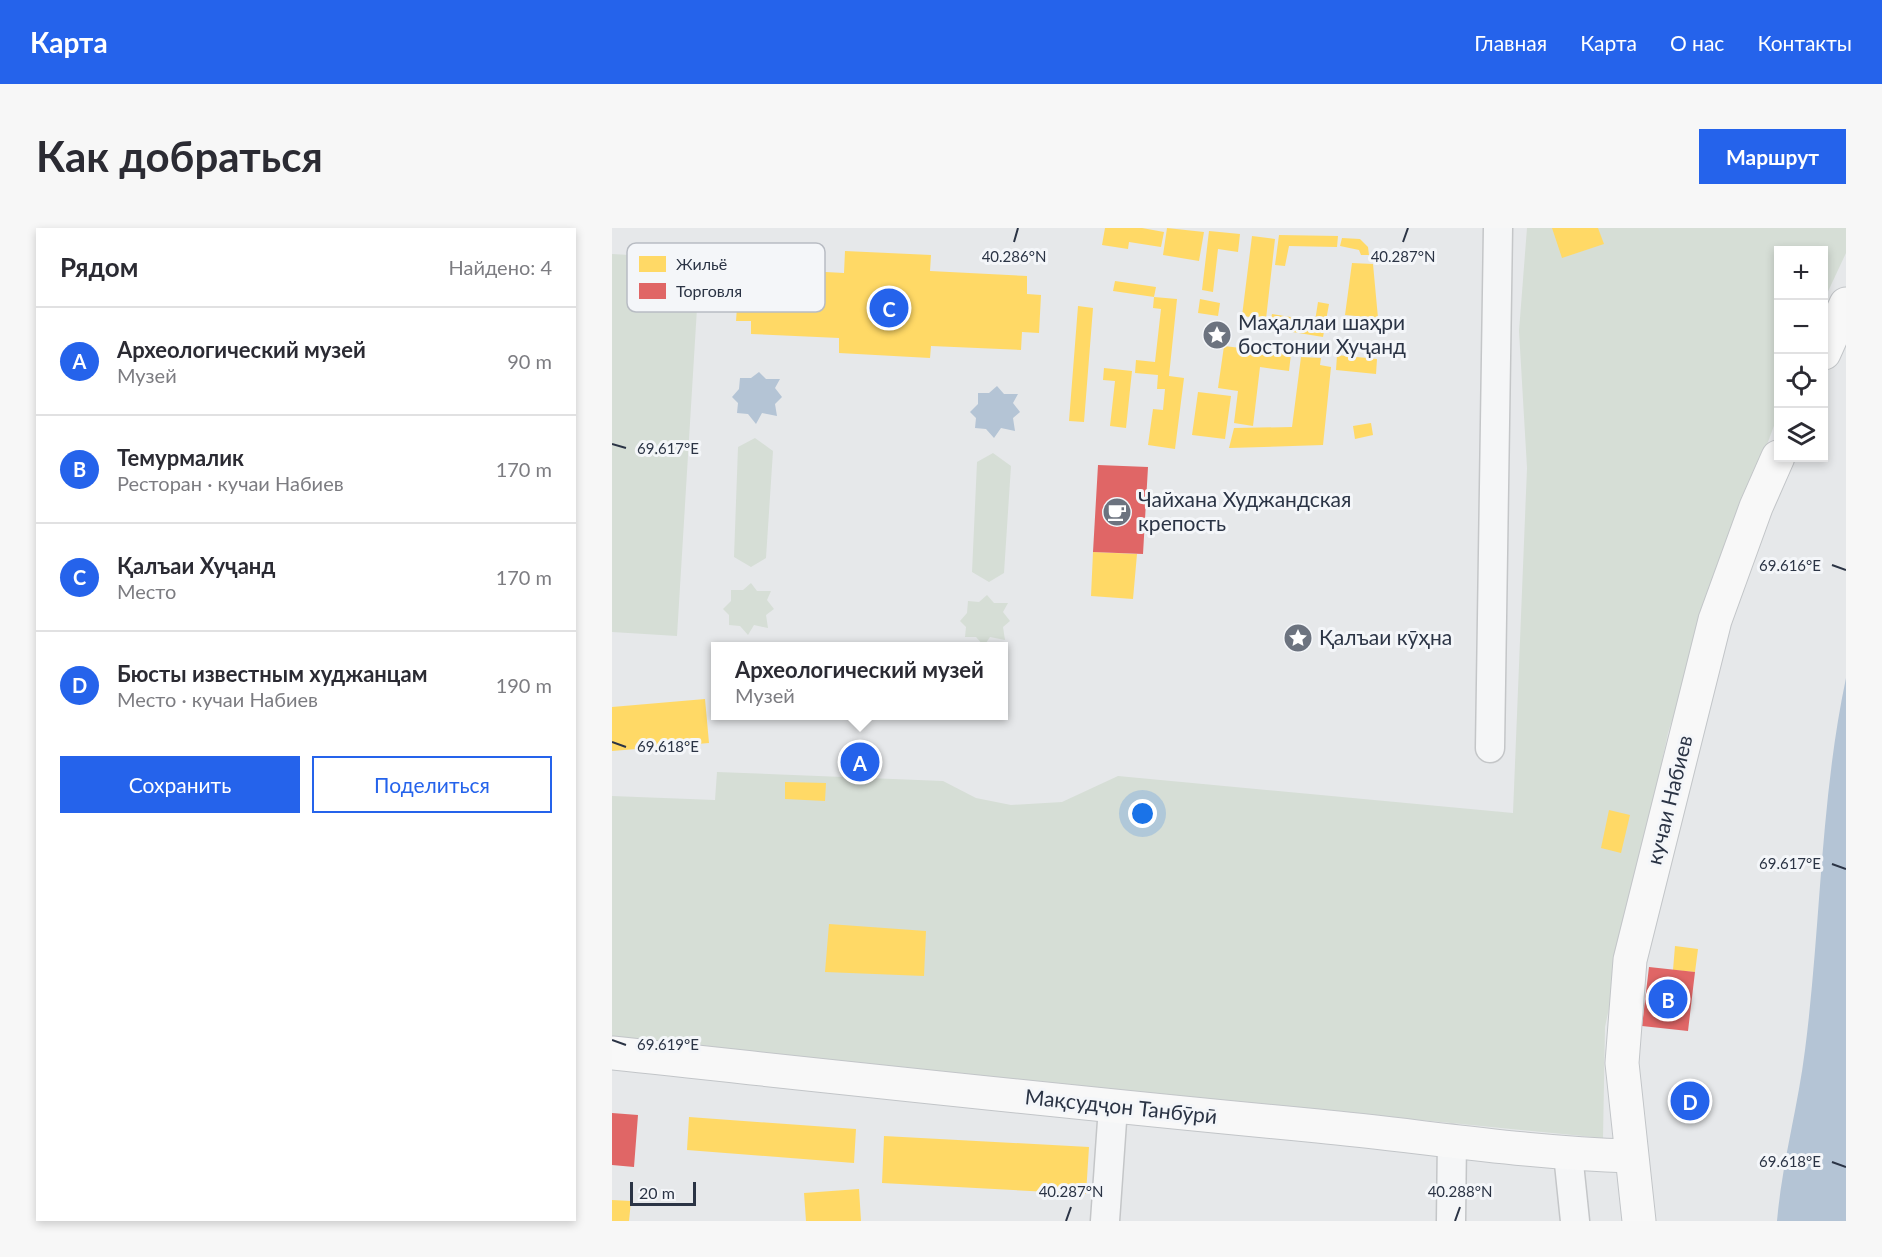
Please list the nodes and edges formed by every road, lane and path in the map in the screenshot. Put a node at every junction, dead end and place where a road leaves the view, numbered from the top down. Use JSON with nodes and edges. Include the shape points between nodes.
{"nodes":[{"id":1,"x":1498,"y":228,"type":"edge"},
{"id":2,"x":1846,"y":304,"type":"edge"},
{"id":3,"x":1828,"y":344,"type":"edge"},
{"id":4,"x":1777,"y":462,"type":"edge"},
{"id":5,"x":1490,"y":748,"type":"dead end"},
{"id":6,"x":612,"y":1053,"type":"edge"},
{"id":7,"x":1113,"y":1107,"type":"junction"},
{"id":8,"x":1452,"y":1139,"type":"junction"},
{"id":9,"x":1568,"y":1154,"type":"junction"},
{"id":10,"x":1630,"y":1156,"type":"junction"},
{"id":11,"x":1105,"y":1221,"type":"edge"},
{"id":12,"x":1451,"y":1221,"type":"edge"},
{"id":13,"x":1575,"y":1221,"type":"edge"},
{"id":14,"x":1639,"y":1221,"type":"edge"}],
"edges":[{"from":1,"to":5,"type":"street"},
{"from":2,"to":3,"type":"main road"},
{"from":4,"to":10,"type":"main road","name":"кучаи Набиев","via":[[1715,620],[1630,960],[1622,1063]]},
{"from":6,"to":7,"type":"main road","name":"Мақсудҷон Танбӯрӣ"},
{"from":7,"to":8,"type":"main road","name":"Мақсудҷон Танбӯрӣ"},
{"from":7,"to":11,"type":"street"},
{"from":8,"to":9,"type":"main road","name":"Мақсудҷон Танбӯрӣ"},
{"from":8,"to":12,"type":"street"},
{"from":9,"to":10,"type":"main road","name":"Мақсудҷон Танбӯрӣ"},
{"from":9,"to":13,"type":"street"},
{"from":10,"to":14,"type":"main road","name":"кучаи Набиев"}]}
